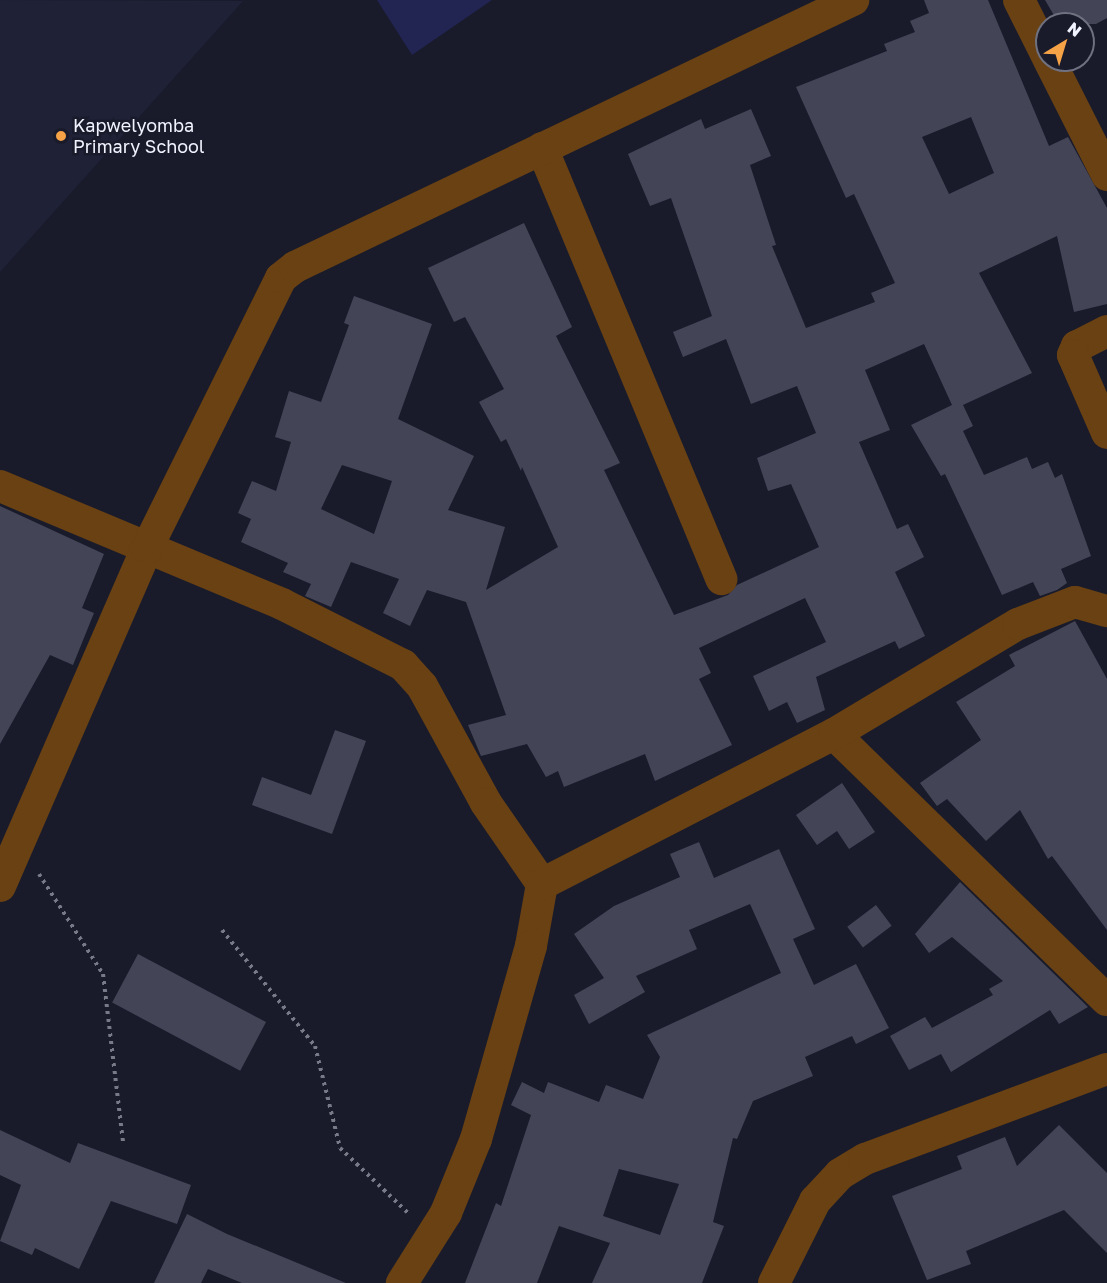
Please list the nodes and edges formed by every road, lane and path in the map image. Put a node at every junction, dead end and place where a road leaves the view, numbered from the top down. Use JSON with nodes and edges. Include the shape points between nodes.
{"nodes":[{"id":1,"x":853,"y":0,"type":"edge"},
{"id":2,"x":1019,"y":0,"type":"edge"},
{"id":3,"x":1035,"y":32,"type":"edge"},
{"id":4,"x":1055,"y":72,"type":"edge"},
{"id":5,"x":542,"y":148,"type":"junction"},
{"id":6,"x":1107,"y":175,"type":"edge"},
{"id":7,"x":1107,"y":331,"type":"edge"},
{"id":8,"x":1107,"y":433,"type":"edge"},
{"id":9,"x":0,"y":486,"type":"edge"},
{"id":10,"x":147,"y":548,"type":"junction"},
{"id":11,"x":721,"y":579,"type":"dead end"},
{"id":12,"x":1107,"y":611,"type":"edge"},
{"id":13,"x":834,"y":734,"type":"junction"},
{"id":14,"x":18,"y":844,"type":"junction"},
{"id":15,"x":542,"y":884,"type":"junction"},
{"id":16,"x":0,"y":886,"type":"edge"},
{"id":17,"x":222,"y":930,"type":"dead end"},
{"id":18,"x":1107,"y":1000,"type":"edge"},
{"id":19,"x":1107,"y":1069,"type":"edge"},
{"id":20,"x":123,"y":1142,"type":"dead end"},
{"id":21,"x":432,"y":1235,"type":"junction"},
{"id":22,"x":402,"y":1283,"type":"edge"},
{"id":23,"x":774,"y":1283,"type":"edge"}],
"edges":[{"from":1,"to":5,"type":"street"},
{"from":2,"to":3,"type":"street"},
{"from":4,"to":6,"type":"street"},
{"from":5,"to":10,"type":"street","via":[[281,278]]},
{"from":5,"to":11,"type":"street"},
{"from":7,"to":8,"type":"street","via":[[1077,346],[1074,355]]},
{"from":9,"to":10,"type":"street"},
{"from":10,"to":14,"type":"street"},
{"from":10,"to":15,"type":"street","via":[[282,604],[403,665],[422,686],[486,803]]},
{"from":12,"to":13,"type":"street","via":[[1075,602],[1018,624]]},
{"from":13,"to":15,"type":"street"},
{"from":13,"to":18,"type":"street"},
{"from":14,"to":16,"type":"street"},
{"from":14,"to":20,"type":"path","via":[[103,974]]},
{"from":15,"to":21,"type":"street","via":[[495,1083],[446,1213]]},
{"from":17,"to":21,"type":"path","via":[[315,1046],[340,1148]]},
{"from":19,"to":23,"type":"street","via":[[865,1159],[840,1174],[815,1201]]},
{"from":21,"to":22,"type":"street"}]}
